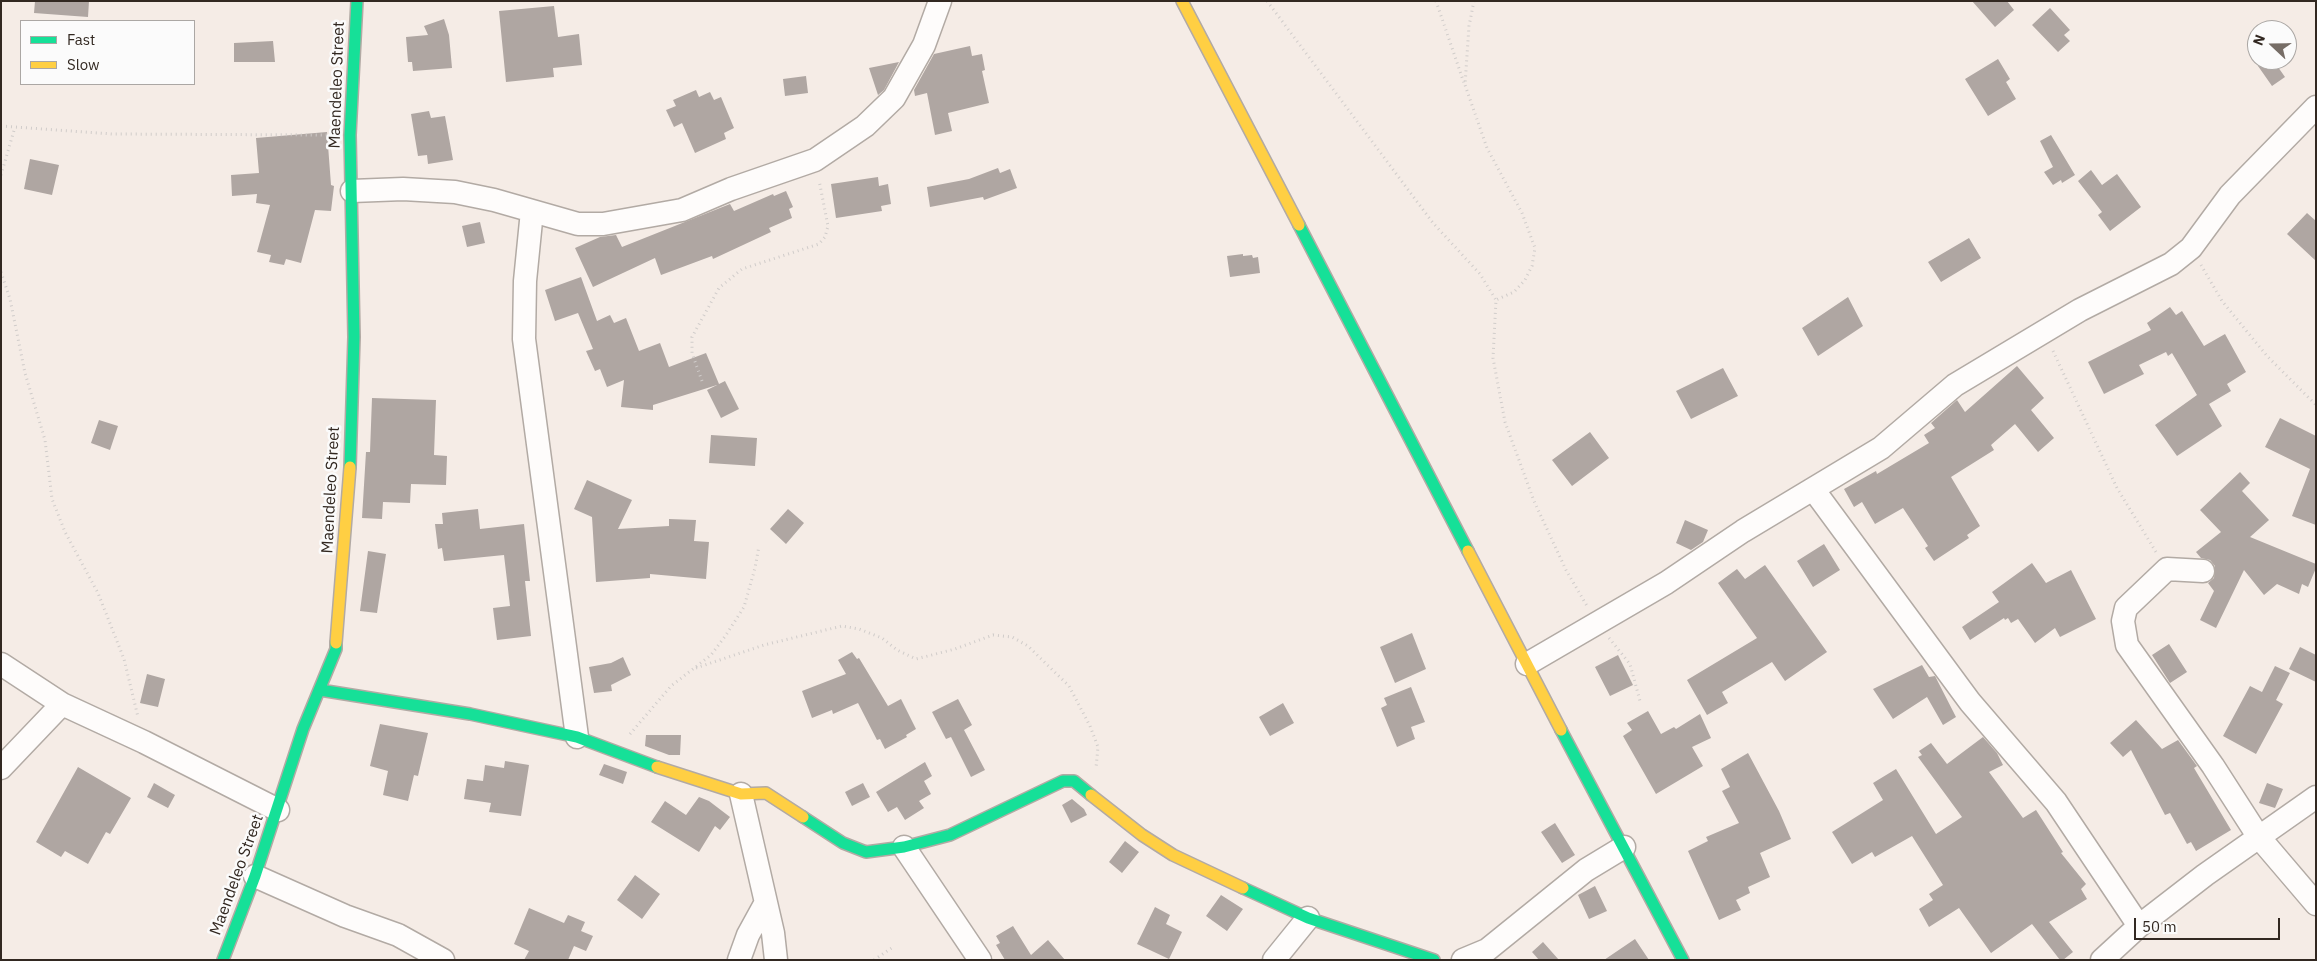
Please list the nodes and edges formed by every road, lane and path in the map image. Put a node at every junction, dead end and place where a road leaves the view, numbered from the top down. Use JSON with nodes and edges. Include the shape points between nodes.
{"nodes":[{"id":1,"x":357,"y":1,"type":"edge"},
{"id":2,"x":940,"y":1,"type":"edge"},
{"id":3,"x":1182,"y":1,"type":"edge"},
{"id":4,"x":1267,"y":1,"type":"edge"},
{"id":5,"x":1436,"y":1,"type":"edge"},
{"id":6,"x":1474,"y":1,"type":"edge"},
{"id":7,"x":1465,"y":86,"type":"junction"},
{"id":8,"x":2316,"y":106,"type":"edge"},
{"id":9,"x":1,"y":126,"type":"edge"},
{"id":10,"x":15,"y":127,"type":"junction"},
{"id":11,"x":350,"y":135,"type":"junction"},
{"id":12,"x":815,"y":160,"type":"junction"},
{"id":13,"x":1,"y":175,"type":"edge"},
{"id":14,"x":352,"y":191,"type":"junction"},
{"id":15,"x":532,"y":211,"type":"junction"},
{"id":16,"x":2191,"y":248,"type":"junction"},
{"id":17,"x":1,"y":272,"type":"edge"},
{"id":18,"x":1496,"y":300,"type":"junction"},
{"id":19,"x":2044,"y":330,"type":"junction"},
{"id":20,"x":702,"y":381,"type":"dead end"},
{"id":21,"x":2316,"y":405,"type":"edge"},
{"id":22,"x":1813,"y":489,"type":"junction"},
{"id":23,"x":759,"y":546,"type":"dead end"},
{"id":24,"x":2167,"y":569,"type":"junction"},
{"id":25,"x":2203,"y":571,"type":"dead end"},
{"id":26,"x":1597,"y":622,"type":"junction"},
{"id":27,"x":1,"y":664,"type":"edge"},
{"id":28,"x":1527,"y":664,"type":"junction"},
{"id":29,"x":696,"y":668,"type":"junction"},
{"id":30,"x":320,"y":690,"type":"junction"},
{"id":31,"x":1640,"y":701,"type":"dead end"},
{"id":32,"x":62,"y":704,"type":"junction"},
{"id":33,"x":577,"y":737,"type":"junction"},
{"id":34,"x":144,"y":742,"type":"junction"},
{"id":35,"x":616,"y":752,"type":"junction"},
{"id":36,"x":1,"y":768,"type":"edge"},
{"id":37,"x":1087,"y":790,"type":"junction"},
{"id":38,"x":741,"y":794,"type":"junction"},
{"id":39,"x":2316,"y":797,"type":"edge"},
{"id":40,"x":278,"y":810,"type":"junction"},
{"id":41,"x":2258,"y":836,"type":"junction"},
{"id":42,"x":904,"y":847,"type":"junction"},
{"id":43,"x":1624,"y":847,"type":"junction"},
{"id":44,"x":255,"y":876,"type":"junction"},
{"id":45,"x":765,"y":904,"type":"junction"},
{"id":46,"x":2316,"y":904,"type":"edge"},
{"id":47,"x":1308,"y":918,"type":"junction"},
{"id":48,"x":2139,"y":926,"type":"junction"},
{"id":49,"x":893,"y":947,"type":"dead end"},
{"id":50,"x":222,"y":960,"type":"edge"},
{"id":51,"x":443,"y":960,"type":"edge"},
{"id":52,"x":739,"y":960,"type":"edge"},
{"id":53,"x":776,"y":960,"type":"edge"},
{"id":54,"x":874,"y":960,"type":"edge"},
{"id":55,"x":980,"y":960,"type":"edge"},
{"id":56,"x":1274,"y":960,"type":"edge"},
{"id":57,"x":1434,"y":960,"type":"edge"},
{"id":58,"x":1463,"y":960,"type":"edge"},
{"id":59,"x":1683,"y":960,"type":"edge"},
{"id":60,"x":2102,"y":960,"type":"edge"}],
"edges":[{"from":1,"to":11,"type":"street","name":"Maendeleo Street"},
{"from":2,"to":12,"type":"street","via":[[924,45],[894,98],[865,126]]},
{"from":3,"to":28,"type":"street"},
{"from":4,"to":18,"type":"path","via":[[1433,223],[1480,274]]},
{"from":5,"to":7,"type":"path"},
{"from":6,"to":7,"type":"path"},
{"from":7,"to":18,"type":"path","via":[[1487,148],[1522,213],[1534,248],[1532,266],[1525,280],[1514,292]]},
{"from":8,"to":16,"type":"street","via":[[2230,195]]},
{"from":9,"to":10,"type":"path"},
{"from":10,"to":11,"type":"path","via":[[112,134]]},
{"from":10,"to":13,"type":"path"},
{"from":11,"to":14,"type":"street","name":"Maendeleo Street"},
{"from":12,"to":15,"type":"street","via":[[682,210],[631,220],[578,224]]},
{"from":12,"to":20,"type":"path","via":[[828,226],[825,237],[819,244],[742,269],[719,288],[692,337],[692,352]]},
{"from":14,"to":15,"type":"street","via":[[456,192]]},
{"from":14,"to":30,"type":"street","name":"Maendeleo Street","via":[[354,337],[350,465],[336,649]]},
{"from":15,"to":33,"type":"street","via":[[525,281],[524,339]]},
{"from":16,"to":19,"type":"street","via":[[2148,278]]},
{"from":16,"to":21,"type":"path","via":[[2222,300],[2267,356]]},
{"from":17,"to":34,"type":"path","via":[[45,440],[52,499],[65,532],[98,593],[124,659]]},
{"from":18,"to":26,"type":"path","via":[[1493,358],[1504,422],[1534,501],[1566,570]]},
{"from":19,"to":22,"type":"street","via":[[1955,385],[1881,448]]},
{"from":19,"to":24,"type":"path","via":[[2117,488]]},
{"from":22,"to":26,"type":"street","via":[[1743,530],[1666,583]]},
{"from":22,"to":48,"type":"street","via":[[1970,702],[2056,802]]},
{"from":23,"to":29,"type":"path","via":[[744,607],[711,655]]},
{"from":24,"to":25,"type":"street"},
{"from":24,"to":41,"type":"street","via":[[2126,608],[2123,621],[2127,645]]},
{"from":26,"to":28,"type":"street"},
{"from":26,"to":31,"type":"path","via":[[1630,664]]},
{"from":27,"to":32,"type":"street"},
{"from":28,"to":43,"type":"street"},
{"from":29,"to":35,"type":"path","via":[[671,686]]},
{"from":29,"to":37,"type":"path","via":[[764,645],[842,626],[882,638],[916,659],[993,635],[1012,637],[1028,646],[1069,686],[1090,726],[1098,747],[1097,766]]},
{"from":30,"to":33,"type":"street","via":[[470,714]]},
{"from":30,"to":40,"type":"street","name":"Maendeleo Street","via":[[303,729]]},
{"from":32,"to":34,"type":"street"},
{"from":32,"to":36,"type":"street"},
{"from":33,"to":35,"type":"street"},
{"from":34,"to":40,"type":"street"},
{"from":35,"to":38,"type":"street"},
{"from":37,"to":42,"type":"street","via":[[1074,781],[1063,781],[950,835]]},
{"from":37,"to":47,"type":"street","via":[[1142,835],[1173,855]]},
{"from":38,"to":42,"type":"street","via":[[766,793],[773,796],[843,843],[866,852]]},
{"from":38,"to":45,"type":"street"},
{"from":39,"to":41,"type":"street"},
{"from":40,"to":44,"type":"street","name":"Maendeleo Street"},
{"from":41,"to":46,"type":"street"},
{"from":41,"to":48,"type":"street"},
{"from":42,"to":55,"type":"street"},
{"from":43,"to":58,"type":"street","via":[[1586,870],[1487,950]]},
{"from":43,"to":59,"type":"street"},
{"from":44,"to":50,"type":"street","name":"Maendeleo Street"},
{"from":44,"to":51,"type":"street","via":[[345,916],[398,935]]},
{"from":45,"to":52,"type":"street"},
{"from":45,"to":53,"type":"street"},
{"from":47,"to":56,"type":"street"},
{"from":47,"to":57,"type":"street"},
{"from":48,"to":60,"type":"street"},
{"from":49,"to":54,"type":"path"}]}
